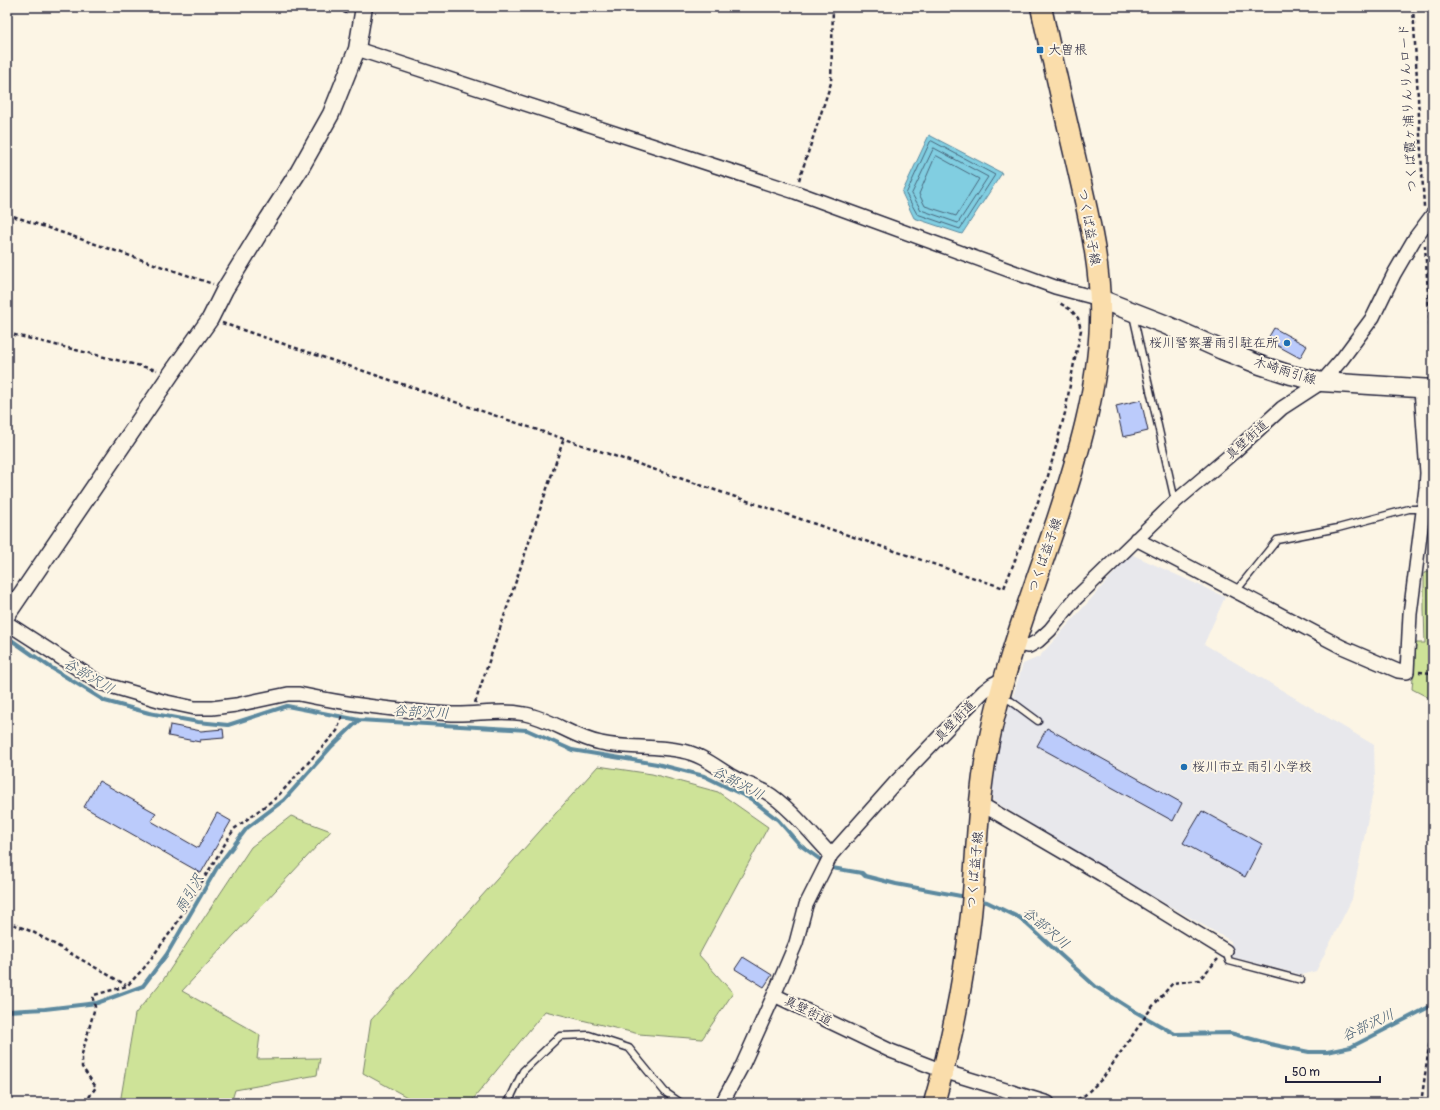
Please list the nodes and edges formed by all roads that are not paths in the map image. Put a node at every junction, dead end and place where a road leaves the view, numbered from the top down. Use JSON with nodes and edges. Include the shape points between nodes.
{"nodes":[{"id":1,"x":1040,"y":7,"type":"edge"},
{"id":2,"x":363,"y":13,"type":"edge"},
{"id":3,"x":357,"y":49,"type":"junction"},
{"id":4,"x":1428,"y":211,"type":"edge"},
{"id":5,"x":1100,"y":299,"type":"junction"},
{"id":6,"x":1132,"y":312,"type":"junction"},
{"id":7,"x":1322,"y":382,"type":"junction"},
{"id":8,"x":1429,"y":385,"type":"edge"},
{"id":9,"x":1176,"y":501,"type":"junction"},
{"id":10,"x":1424,"y":509,"type":"junction"},
{"id":11,"x":1136,"y":539,"type":"junction"},
{"id":12,"x":1236,"y":591,"type":"junction"},
{"id":13,"x":7,"y":615,"type":"edge"},
{"id":14,"x":7,"y":623,"type":"edge"},
{"id":15,"x":1015,"y":644,"type":"junction"},
{"id":16,"x":1005,"y":678,"type":"junction"},
{"id":17,"x":1000,"y":698,"type":"junction"},
{"id":18,"x":1038,"y":721,"type":"dead end"},
{"id":19,"x":981,"y":804,"type":"junction"},
{"id":20,"x":830,"y":857,"type":"junction"},
{"id":21,"x":1226,"y":950,"type":"joint"},
{"id":22,"x":1302,"y":980,"type":"dead end"},
{"id":23,"x":774,"y":995,"type":"junction"},
{"id":24,"x":943,"y":1071,"type":"junction"},
{"id":25,"x":508,"y":1103,"type":"edge"},
{"id":26,"x":681,"y":1103,"type":"edge"},
{"id":27,"x":722,"y":1103,"type":"edge"},
{"id":28,"x":934,"y":1103,"type":"edge"},
{"id":29,"x":1048,"y":1103,"type":"edge"}],
"edges":[{"from":1,"to":5,"type":"main road","name":"つくば益子線","via":[[1090,222]]},
{"from":2,"to":3,"type":"street"},
{"from":3,"to":5,"type":"street","via":[[795,192],[1055,287]]},
{"from":3,"to":13,"type":"street","via":[[321,134],[225,289],[210,318]]},
{"from":4,"to":7,"type":"street","name":"真壁街道","via":[[1373,317]]},
{"from":5,"to":6,"type":"main road","name":"木崎雨引線"},
{"from":5,"to":15,"type":"main road","name":"つくば益子線","via":[[1098,352],[1087,418],[1066,491]]},
{"from":6,"to":7,"type":"main road","name":"木崎雨引線","via":[[1260,365]]},
{"from":6,"to":9,"type":"lane"},
{"from":7,"to":8,"type":"main road","name":"木崎雨引線"},
{"from":7,"to":9,"type":"street","name":"真壁街道","via":[[1282,408]]},
{"from":8,"to":10,"type":"street"},
{"from":9,"to":11,"type":"street","name":"真壁街道"},
{"from":10,"to":12,"type":"lane","via":[[1409,509],[1338,528],[1277,540]]},
{"from":10,"to":12,"type":"street","via":[[1410,614],[1407,672],[1398,671],[1342,647]]},
{"from":11,"to":12,"type":"street"},
{"from":11,"to":15,"type":"street","via":[[1075,599],[1038,641],[1029,646]]},
{"from":14,"to":20,"type":"street","via":[[100,683],[195,708],[236,705],[299,694],[368,707],[409,711],[525,714],[555,724],[588,741],[680,750],[695,754],[778,801]]},
{"from":15,"to":16,"type":"main road","name":"つくば益子線"},
{"from":16,"to":17,"type":"main road","name":"つくば益子線"},
{"from":16,"to":20,"type":"street","name":"真壁街道","via":[[984,691],[963,712],[894,784]]},
{"from":17,"to":18,"type":"lane","via":[[1011,701]]},
{"from":17,"to":19,"type":"main road","name":"つくば益子線","via":[[989,742]]},
{"from":19,"to":21,"type":"street"},
{"from":19,"to":24,"type":"main road","name":"つくば益子線","via":[[965,968]]},
{"from":20,"to":23,"type":"street","name":"真壁街道","via":[[806,905],[796,943]]},
{"from":21,"to":22,"type":"lane","via":[[1229,961]]},
{"from":23,"to":24,"type":"street","name":"真壁街道","via":[[891,1051]]},
{"from":23,"to":27,"type":"street","via":[[743,1064]]},
{"from":24,"to":28,"type":"main road","name":"つくば益子線"},
{"from":24,"to":29,"type":"street","name":"真壁街道"},
{"from":25,"to":26,"type":"lane","via":[[523,1071],[560,1036],[589,1035],[628,1048],[665,1092]]}]}
